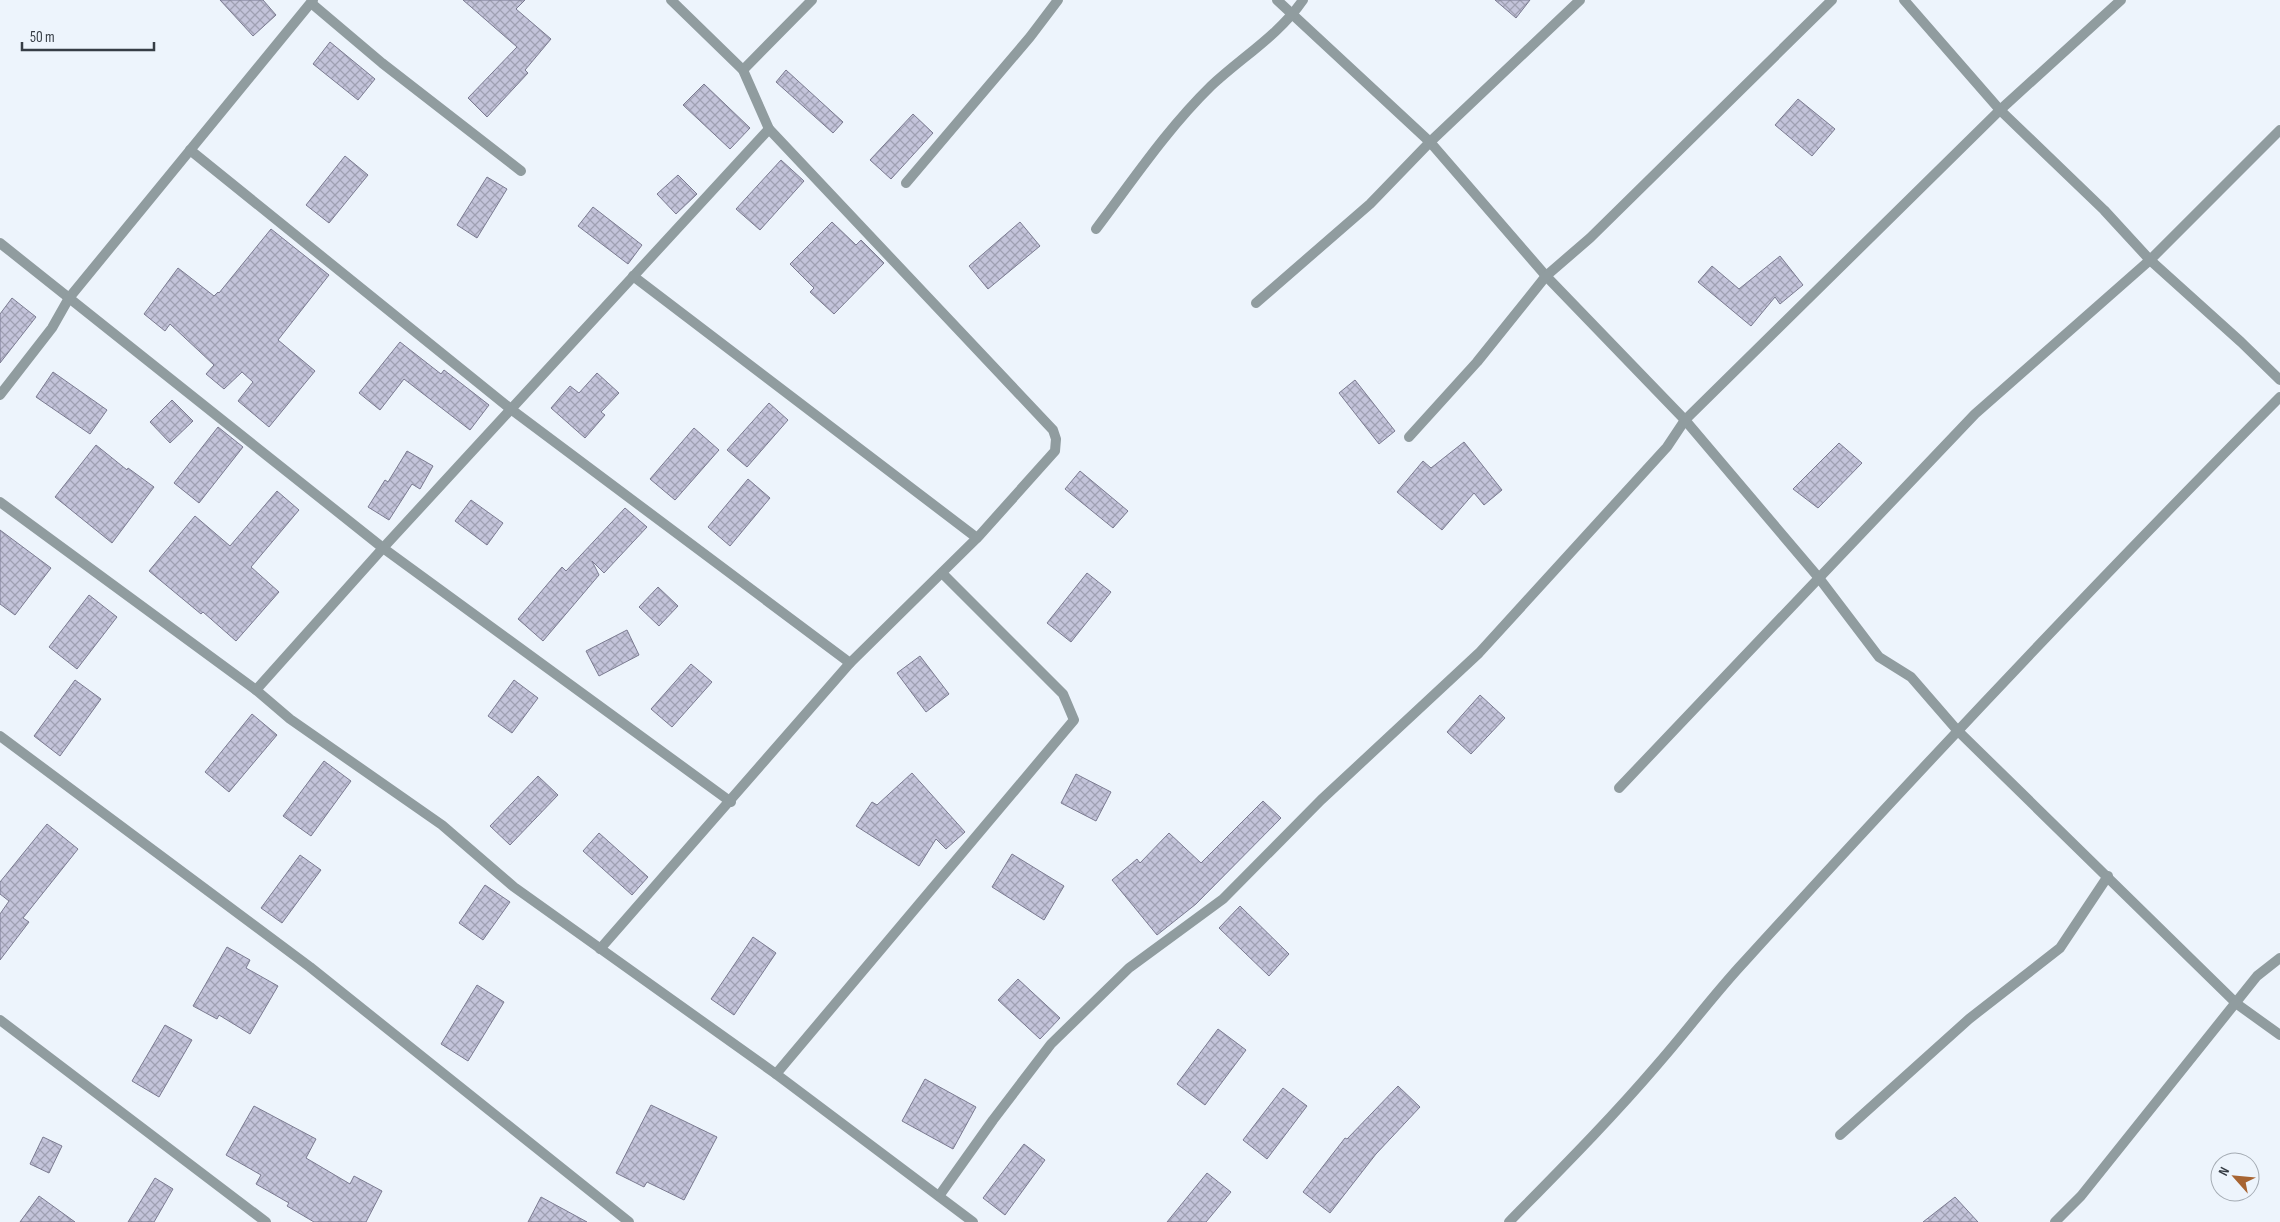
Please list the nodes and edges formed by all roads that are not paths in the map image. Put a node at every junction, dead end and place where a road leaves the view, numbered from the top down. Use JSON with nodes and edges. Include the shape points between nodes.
{"nodes":[{"id":1,"x":671,"y":0,"type":"edge"},
{"id":2,"x":812,"y":0,"type":"edge"},
{"id":3,"x":1058,"y":0,"type":"edge"},
{"id":4,"x":1277,"y":0,"type":"edge"},
{"id":5,"x":1303,"y":0,"type":"edge"},
{"id":6,"x":1580,"y":0,"type":"edge"},
{"id":7,"x":1832,"y":0,"type":"edge"},
{"id":8,"x":1904,"y":0,"type":"edge"},
{"id":9,"x":2121,"y":0,"type":"edge"},
{"id":10,"x":312,"y":2,"type":"edge"},
{"id":11,"x":1293,"y":15,"type":"junction"},
{"id":12,"x":743,"y":70,"type":"junction"},
{"id":13,"x":2000,"y":110,"type":"junction"},
{"id":14,"x":769,"y":129,"type":"junction"},
{"id":15,"x":2280,"y":130,"type":"edge"},
{"id":16,"x":1430,"y":142,"type":"junction"},
{"id":17,"x":190,"y":150,"type":"junction"},
{"id":18,"x":521,"y":171,"type":"dead end"},
{"id":19,"x":906,"y":183,"type":"dead end"},
{"id":20,"x":1096,"y":229,"type":"dead end"},
{"id":21,"x":0,"y":243,"type":"edge"},
{"id":22,"x":2150,"y":260,"type":"junction"},
{"id":23,"x":633,"y":276,"type":"junction"},
{"id":24,"x":1546,"y":276,"type":"junction"},
{"id":25,"x":70,"y":298,"type":"junction"},
{"id":26,"x":1256,"y":303,"type":"dead end"},
{"id":27,"x":2280,"y":380,"type":"edge"},
{"id":28,"x":0,"y":395,"type":"edge"},
{"id":29,"x":2280,"y":396,"type":"edge"},
{"id":30,"x":512,"y":410,"type":"junction"},
{"id":31,"x":1685,"y":420,"type":"junction"},
{"id":32,"x":1409,"y":437,"type":"dead end"},
{"id":33,"x":0,"y":502,"type":"edge"},
{"id":34,"x":977,"y":538,"type":"junction"},
{"id":35,"x":383,"y":548,"type":"junction"},
{"id":36,"x":942,"y":573,"type":"junction"},
{"id":37,"x":1819,"y":578,"type":"junction"},
{"id":38,"x":850,"y":663,"type":"junction"},
{"id":39,"x":256,"y":690,"type":"junction"},
{"id":40,"x":1957,"y":730,"type":"junction"},
{"id":41,"x":0,"y":736,"type":"edge"},
{"id":42,"x":1619,"y":788,"type":"dead end"},
{"id":43,"x":731,"y":802,"type":"junction"},
{"id":44,"x":2108,"y":876,"type":"junction"},
{"id":45,"x":600,"y":949,"type":"junction"},
{"id":46,"x":2280,"y":958,"type":"edge"},
{"id":47,"x":2236,"y":1004,"type":"junction"},
{"id":48,"x":0,"y":1020,"type":"edge"},
{"id":49,"x":2280,"y":1035,"type":"edge"},
{"id":50,"x":776,"y":1074,"type":"junction"},
{"id":51,"x":1840,"y":1135,"type":"dead end"},
{"id":52,"x":939,"y":1196,"type":"junction"},
{"id":53,"x":266,"y":1222,"type":"edge"},
{"id":54,"x":629,"y":1222,"type":"edge"},
{"id":55,"x":973,"y":1222,"type":"edge"},
{"id":56,"x":1509,"y":1222,"type":"edge"},
{"id":57,"x":2055,"y":1222,"type":"edge"}],
"edges":[{"from":1,"to":12,"type":"street"},
{"from":2,"to":12,"type":"street"},
{"from":3,"to":19,"type":"street"},
{"from":4,"to":11,"type":"street"},
{"from":5,"to":11,"type":"street"},
{"from":6,"to":16,"type":"street"},
{"from":7,"to":24,"type":"street","via":[[1590,238]]},
{"from":8,"to":13,"type":"street"},
{"from":9,"to":13,"type":"street"},
{"from":10,"to":17,"type":"street"},
{"from":10,"to":18,"type":"street","via":[[382,63]]},
{"from":11,"to":16,"type":"street"},
{"from":11,"to":20,"type":"street","via":[[1213,84],[1181,117]]},
{"from":12,"to":14,"type":"street"},
{"from":13,"to":22,"type":"street","via":[[2104,210]]},
{"from":13,"to":31,"type":"street"},
{"from":14,"to":23,"type":"street"},
{"from":14,"to":34,"type":"street","via":[[1053,430],[1055,451]]},
{"from":15,"to":22,"type":"street"},
{"from":16,"to":24,"type":"street"},
{"from":16,"to":26,"type":"street","via":[[1370,204]]},
{"from":17,"to":25,"type":"street"},
{"from":17,"to":30,"type":"street"},
{"from":21,"to":25,"type":"street"},
{"from":22,"to":27,"type":"street"},
{"from":22,"to":37,"type":"street","via":[[1975,414]]},
{"from":23,"to":30,"type":"street"},
{"from":23,"to":34,"type":"street"},
{"from":24,"to":31,"type":"street"},
{"from":24,"to":32,"type":"street","via":[[1477,362]]},
{"from":25,"to":28,"type":"street","via":[[52,328]]},
{"from":25,"to":35,"type":"street"},
{"from":29,"to":40,"type":"street","via":[[2122,555]]},
{"from":30,"to":35,"type":"street"},
{"from":30,"to":38,"type":"street"},
{"from":31,"to":37,"type":"street"},
{"from":31,"to":52,"type":"street","via":[[1668,447],[1479,653],[1321,800],[1223,899],[1129,968],[1051,1044]]},
{"from":33,"to":39,"type":"street"},
{"from":34,"to":36,"type":"street"},
{"from":35,"to":39,"type":"street"},
{"from":35,"to":43,"type":"street"},
{"from":36,"to":38,"type":"street"},
{"from":36,"to":50,"type":"street","via":[[1063,694],[1074,720]]},
{"from":37,"to":40,"type":"street","via":[[1879,657],[1911,677]]},
{"from":37,"to":42,"type":"street"},
{"from":38,"to":43,"type":"street"},
{"from":39,"to":45,"type":"street","via":[[290,719],[442,825],[514,887]]},
{"from":40,"to":44,"type":"street"},
{"from":40,"to":56,"type":"street","via":[[1742,964],[1656,1066]]},
{"from":41,"to":54,"type":"street","via":[[310,967]]},
{"from":43,"to":45,"type":"street"},
{"from":44,"to":47,"type":"street"},
{"from":44,"to":51,"type":"street","via":[[2060,948],[1969,1019]]},
{"from":45,"to":50,"type":"street"},
{"from":46,"to":47,"type":"street","via":[[2257,976]]},
{"from":47,"to":49,"type":"street"},
{"from":47,"to":57,"type":"street","via":[[2081,1196]]},
{"from":48,"to":53,"type":"street"},
{"from":50,"to":52,"type":"street"},
{"from":52,"to":55,"type":"street"}]}
